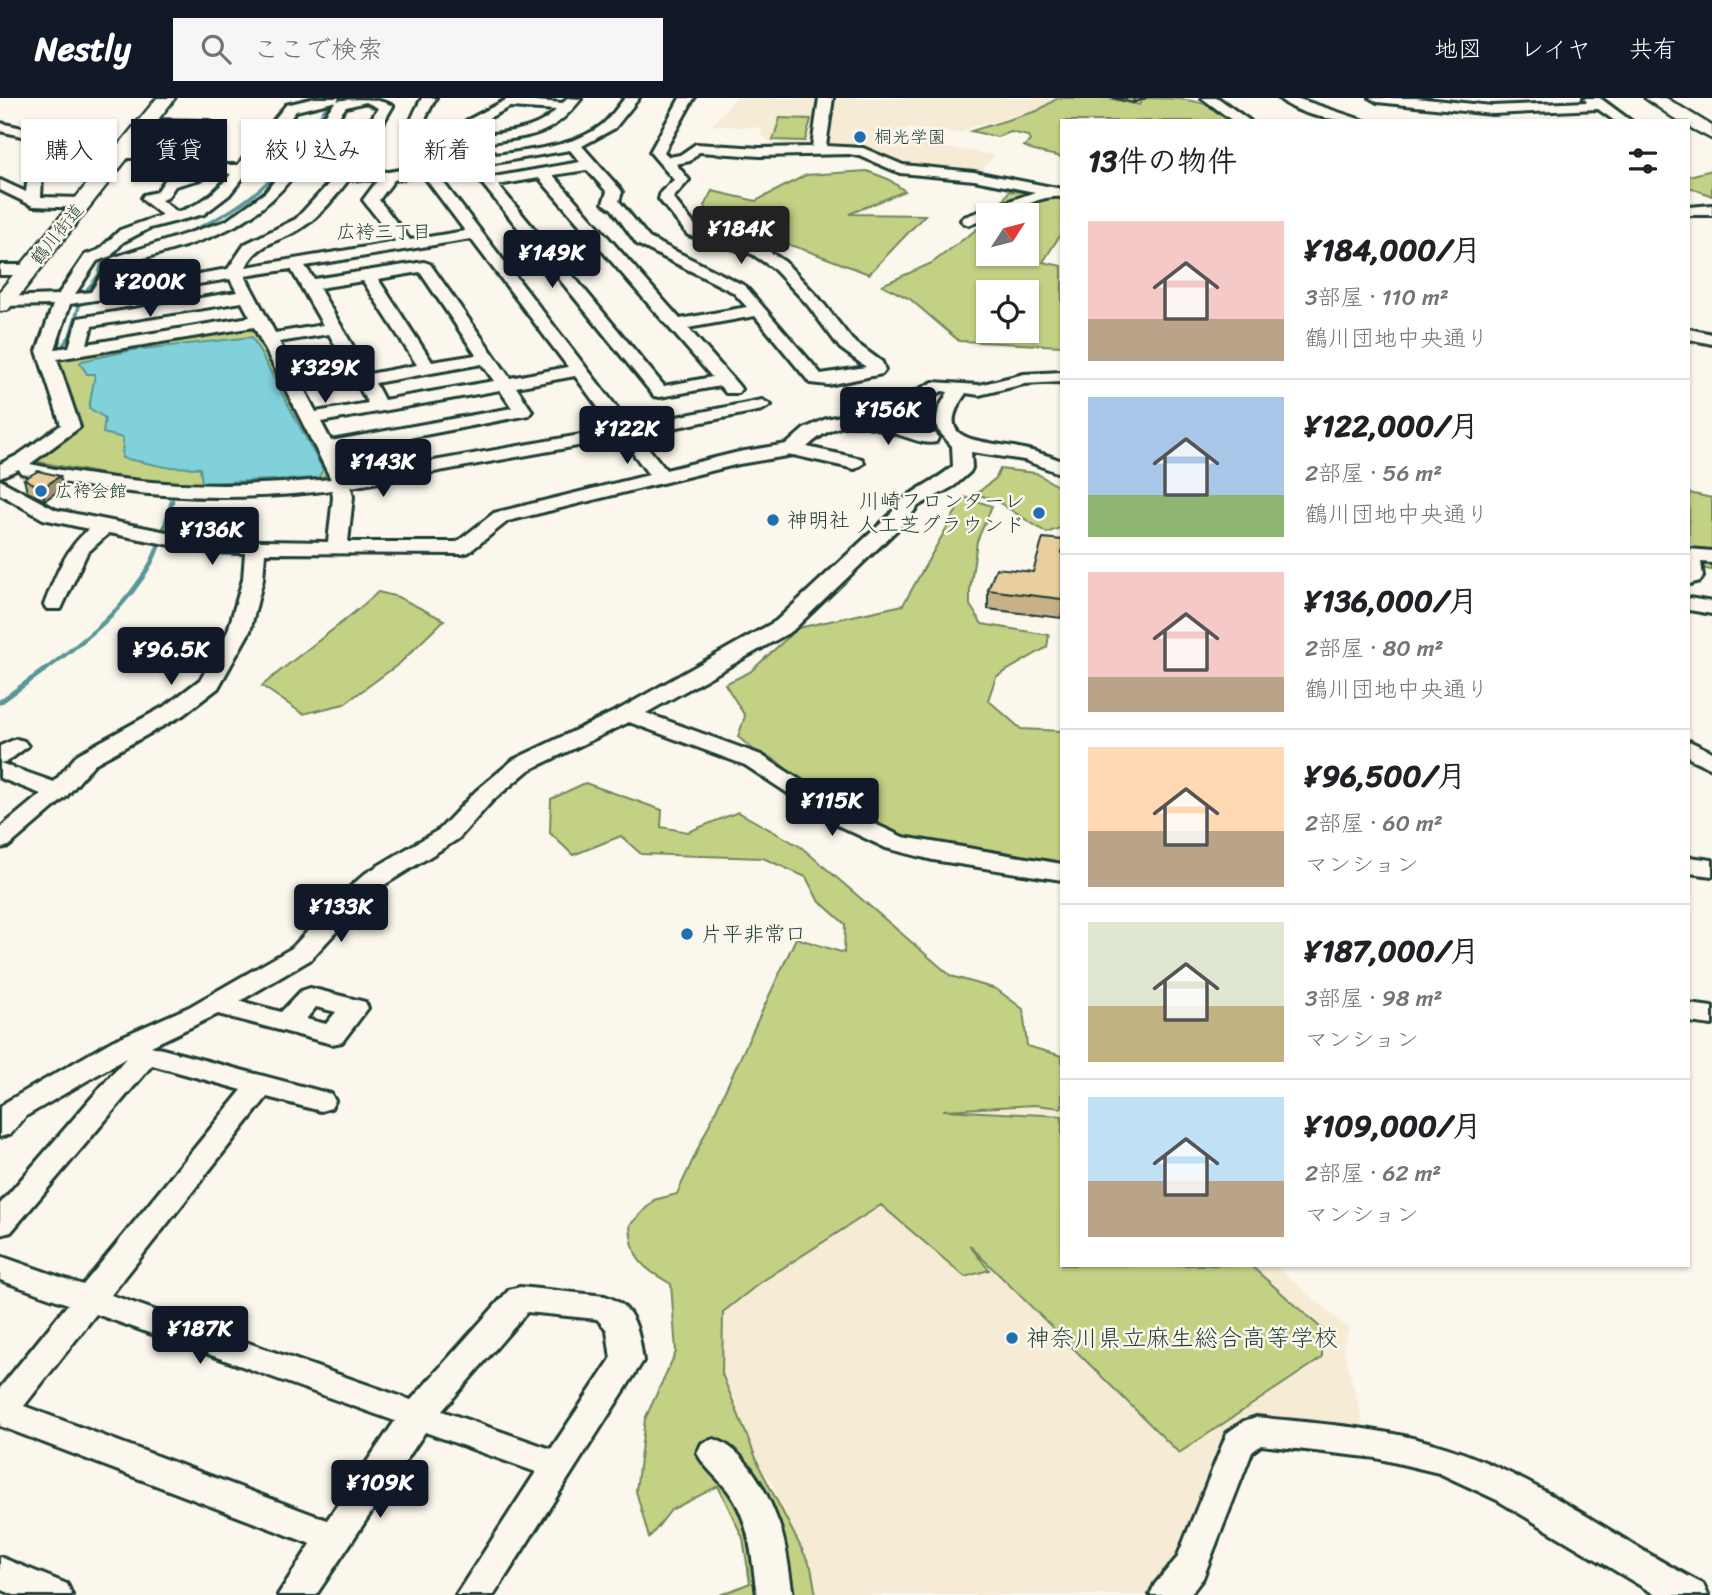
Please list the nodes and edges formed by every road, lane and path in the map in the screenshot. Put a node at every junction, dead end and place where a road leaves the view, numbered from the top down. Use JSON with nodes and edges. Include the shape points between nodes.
{"nodes":[{"id":1,"x":166,"y":98,"type":"edge"},
{"id":2,"x":332,"y":98,"type":"edge"},
{"id":3,"x":368,"y":98,"type":"edge"},
{"id":4,"x":429,"y":98,"type":"edge"},
{"id":5,"x":632,"y":98,"type":"edge"},
{"id":6,"x":687,"y":98,"type":"edge"},
{"id":7,"x":826,"y":98,"type":"edge"},
{"id":8,"x":1209,"y":98,"type":"edge"},
{"id":9,"x":1286,"y":98,"type":"edge"},
{"id":10,"x":1377,"y":98,"type":"edge"},
{"id":11,"x":1654,"y":98,"type":"edge"},
{"id":12,"x":295,"y":102,"type":"edge"},
{"id":13,"x":1404,"y":102,"type":"junction"},
{"id":14,"x":1434,"y":102,"type":"edge"},
{"id":15,"x":1596,"y":102,"type":"edge"},
{"id":16,"x":570,"y":103,"type":"edge"},
{"id":17,"x":1463,"y":115,"type":"edge"},
{"id":18,"x":150,"y":119,"type":"edge"},
{"id":19,"x":282,"y":119,"type":"edge"},
{"id":20,"x":329,"y":119,"type":"edge"},
{"id":21,"x":380,"y":119,"type":"edge"},
{"id":22,"x":418,"y":119,"type":"edge"},
{"id":23,"x":477,"y":119,"type":"edge"},
{"id":24,"x":1240,"y":119,"type":"edge"},
{"id":25,"x":1350,"y":119,"type":"edge"},
{"id":26,"x":1393,"y":119,"type":"dead end"},
{"id":27,"x":1621,"y":119,"type":"edge"},
{"id":28,"x":1686,"y":119,"type":"edge"},
{"id":29,"x":1690,"y":122,"type":"edge"},
{"id":30,"x":0,"y":127,"type":"edge"},
{"id":31,"x":21,"y":132,"type":"edge"},
{"id":32,"x":1712,"y":134,"type":"edge"},
{"id":33,"x":495,"y":138,"type":"edge"},
{"id":34,"x":131,"y":142,"type":"edge"},
{"id":35,"x":573,"y":145,"type":"junction"},
{"id":36,"x":819,"y":149,"type":"junction"},
{"id":37,"x":131,"y":156,"type":"edge"},
{"id":38,"x":119,"y":157,"type":"junction"},
{"id":39,"x":131,"y":159,"type":"edge"},
{"id":40,"x":495,"y":159,"type":"edge"},
{"id":41,"x":667,"y":162,"type":"junction"},
{"id":42,"x":589,"y":165,"type":"junction"},
{"id":43,"x":241,"y":171,"type":"edge"},
{"id":44,"x":241,"y":172,"type":"edge"},
{"id":45,"x":542,"y":172,"type":"junction"},
{"id":46,"x":399,"y":174,"type":"edge"},
{"id":47,"x":385,"y":176,"type":"edge"},
{"id":48,"x":389,"y":176,"type":"junction"},
{"id":49,"x":35,"y":182,"type":"edge"},
{"id":50,"x":281,"y":182,"type":"edge"},
{"id":51,"x":340,"y":182,"type":"edge"},
{"id":52,"x":436,"y":182,"type":"edge"},
{"id":53,"x":0,"y":184,"type":"edge"},
{"id":54,"x":1059,"y":193,"type":"edge"},
{"id":55,"x":33,"y":201,"type":"junction"},
{"id":56,"x":82,"y":203,"type":"junction"},
{"id":57,"x":174,"y":217,"type":"junction"},
{"id":58,"x":969,"y":220,"type":"dead end"},
{"id":59,"x":475,"y":234,"type":"junction"},
{"id":60,"x":188,"y":240,"type":"junction"},
{"id":61,"x":406,"y":245,"type":"junction"},
{"id":62,"x":670,"y":256,"type":"junction"},
{"id":63,"x":295,"y":263,"type":"junction"},
{"id":64,"x":623,"y":265,"type":"junction"},
{"id":65,"x":0,"y":270,"type":"edge"},
{"id":66,"x":29,"y":270,"type":"junction"},
{"id":67,"x":235,"y":272,"type":"junction"},
{"id":68,"x":367,"y":275,"type":"junction"},
{"id":69,"x":166,"y":284,"type":"junction"},
{"id":70,"x":309,"y":285,"type":"junction"},
{"id":71,"x":97,"y":295,"type":"junction"},
{"id":72,"x":246,"y":296,"type":"junction"},
{"id":73,"x":63,"y":300,"type":"junction"},
{"id":74,"x":2,"y":303,"type":"edge"},
{"id":75,"x":759,"y":310,"type":"junction"},
{"id":76,"x":259,"y":321,"type":"junction"},
{"id":77,"x":677,"y":325,"type":"junction"},
{"id":78,"x":333,"y":328,"type":"junction"},
{"id":79,"x":1690,"y":334,"type":"edge"},
{"id":80,"x":269,"y":339,"type":"junction"},
{"id":81,"x":1712,"y":339,"type":"edge"},
{"id":82,"x":77,"y":351,"type":"junction"},
{"id":83,"x":47,"y":356,"type":"junction"},
{"id":84,"x":486,"y":358,"type":"junction"},
{"id":85,"x":427,"y":368,"type":"junction"},
{"id":86,"x":579,"y":370,"type":"junction"},
{"id":87,"x":1060,"y":377,"type":"edge"},
{"id":88,"x":364,"y":380,"type":"junction"},
{"id":89,"x":724,"y":380,"type":"junction"},
{"id":90,"x":505,"y":384,"type":"junction"},
{"id":91,"x":961,"y":387,"type":"junction"},
{"id":92,"x":379,"y":406,"type":"junction"},
{"id":93,"x":859,"y":417,"type":"junction"},
{"id":94,"x":310,"y":419,"type":"junction"},
{"id":95,"x":626,"y":432,"type":"junction"},
{"id":96,"x":929,"y":438,"type":"dead end"},
{"id":97,"x":961,"y":444,"type":"junction"},
{"id":98,"x":325,"y":448,"type":"junction"},
{"id":99,"x":793,"y":449,"type":"junction"},
{"id":100,"x":855,"y":463,"type":"dead end"},
{"id":101,"x":4,"y":466,"type":"edge"},
{"id":102,"x":1060,"y":467,"type":"edge"},
{"id":103,"x":660,"y":476,"type":"junction"},
{"id":104,"x":342,"y":485,"type":"junction"},
{"id":105,"x":0,"y":486,"type":"edge"},
{"id":106,"x":104,"y":527,"type":"junction"},
{"id":107,"x":337,"y":546,"type":"junction"},
{"id":108,"x":256,"y":547,"type":"junction"},
{"id":109,"x":1690,"y":555,"type":"edge"},
{"id":110,"x":1690,"y":555,"type":"edge"},
{"id":111,"x":1712,"y":557,"type":"edge"},
{"id":112,"x":1690,"y":578,"type":"edge"},
{"id":113,"x":1690,"y":604,"type":"edge"},
{"id":114,"x":54,"y":605,"type":"dead end"},
{"id":115,"x":1712,"y":608,"type":"edge"},
{"id":116,"x":628,"y":714,"type":"junction"},
{"id":117,"x":1690,"y":749,"type":"edge"},
{"id":118,"x":1712,"y":762,"type":"edge"},
{"id":119,"x":0,"y":770,"type":"edge"},
{"id":120,"x":58,"y":792,"type":"junction"},
{"id":121,"x":0,"y":842,"type":"edge"},
{"id":122,"x":1690,"y":865,"type":"edge"},
{"id":123,"x":1712,"y":868,"type":"edge"},
{"id":124,"x":1060,"y":872,"type":"edge"},
{"id":125,"x":216,"y":1004,"type":"junction"},
{"id":126,"x":1690,"y":1013,"type":"edge"},
{"id":127,"x":1712,"y":1016,"type":"edge"},
{"id":128,"x":287,"y":1023,"type":"dead end"},
{"id":129,"x":134,"y":1051,"type":"junction"},
{"id":130,"x":261,"y":1085,"type":"junction"},
{"id":131,"x":321,"y":1101,"type":"dead end"},
{"id":132,"x":0,"y":1127,"type":"edge"},
{"id":133,"x":0,"y":1224,"type":"edge"},
{"id":134,"x":0,"y":1268,"type":"edge"},
{"id":135,"x":90,"y":1299,"type":"junction"},
{"id":136,"x":0,"y":1411,"type":"edge"},
{"id":137,"x":418,"y":1415,"type":"junction"},
{"id":138,"x":714,"y":1453,"type":"dead end"},
{"id":139,"x":557,"y":1465,"type":"junction"},
{"id":140,"x":335,"y":1538,"type":"junction"},
{"id":141,"x":0,"y":1573,"type":"edge"},
{"id":142,"x":1646,"y":1586,"type":"edge"},
{"id":143,"x":54,"y":1595,"type":"edge"},
{"id":144,"x":296,"y":1595,"type":"edge"},
{"id":145,"x":474,"y":1595,"type":"edge"},
{"id":146,"x":775,"y":1595,"type":"edge"},
{"id":147,"x":1168,"y":1595,"type":"edge"},
{"id":148,"x":1690,"y":1595,"type":"edge"}],
"edges":[{"from":1,"to":18,"type":"main road","name":"鶴川街道"},
{"from":2,"to":12,"type":"street"},
{"from":3,"to":20,"type":"street","via":[[341,104]]},
{"from":3,"to":21,"type":"street","via":[[386,106]]},
{"from":4,"to":22,"type":"street"},
{"from":5,"to":35,"type":"street","via":[[610,125]]},
{"from":6,"to":41,"type":"street","via":[[657,152]]},
{"from":7,"to":36,"type":"street"},
{"from":8,"to":24,"type":"street"},
{"from":9,"to":25,"type":"street"},
{"from":10,"to":13,"type":"street"},
{"from":11,"to":28,"type":"main road"},
{"from":12,"to":19,"type":"street"},
{"from":13,"to":14,"type":"street"},
{"from":13,"to":26,"type":"street"},
{"from":14,"to":17,"type":"street"},
{"from":15,"to":17,"type":"street"},
{"from":15,"to":27,"type":"street"},
{"from":16,"to":23,"type":"street","via":[[508,103]]},
{"from":16,"to":33,"type":"street","via":[[539,130]]},
{"from":29,"to":32,"type":"main road"},
{"from":30,"to":31,"type":"street"},
{"from":34,"to":38,"type":"main road","name":"鶴川街道"},
{"from":35,"to":40,"type":"street"},
{"from":35,"to":42,"type":"street"},
{"from":36,"to":41,"type":"street","via":[[750,152],[696,148],[685,158]]},
{"from":36,"to":54,"type":"street","via":[[863,152],[900,169],[974,176]]},
{"from":37,"to":38,"type":"street"},
{"from":38,"to":39,"type":"street"},
{"from":38,"to":56,"type":"main road","name":"鶴川街道"},
{"from":41,"to":75,"type":"street","via":[[682,180],[666,199],[688,229],[769,257],[813,301],[846,344],[878,369],[819,380]]},
{"from":42,"to":45,"type":"street"},
{"from":42,"to":62,"type":"street","via":[[615,192],[611,203],[643,241]]},
{"from":43,"to":57,"type":"street","via":[[222,169],[170,183],[162,195],[149,198]]},
{"from":44,"to":57,"type":"street","via":[[199,211]]},
{"from":45,"to":64,"type":"street"},
{"from":45,"to":89,"type":"street","via":[[488,182],[660,392]]},
{"from":46,"to":48,"type":"street"},
{"from":47,"to":48,"type":"street"},
{"from":48,"to":61,"type":"street","via":[[371,200]]},
{"from":49,"to":55,"type":"street"},
{"from":50,"to":60,"type":"street","via":[[271,195],[231,224]]},
{"from":51,"to":67,"type":"street","via":[[297,225],[253,246]]},
{"from":52,"to":59,"type":"street"},
{"from":53,"to":55,"type":"street"},
{"from":54,"to":58,"type":"street","via":[[1033,197]]},
{"from":55,"to":56,"type":"street"},
{"from":56,"to":66,"type":"main road","name":"鶴川街道"},
{"from":57,"to":73,"type":"street","via":[[141,226],[110,243],[105,253],[91,258]]},
{"from":59,"to":61,"type":"street"},
{"from":59,"to":86,"type":"street"},
{"from":60,"to":69,"type":"street"},
{"from":60,"to":71,"type":"street","via":[[118,261]]},
{"from":61,"to":63,"type":"street"},
{"from":62,"to":64,"type":"street"},
{"from":62,"to":75,"type":"street","via":[[727,282]]},
{"from":63,"to":67,"type":"street"},
{"from":63,"to":70,"type":"street"},
{"from":64,"to":77,"type":"street"},
{"from":65,"to":66,"type":"street"},
{"from":66,"to":74,"type":"main road","name":"鶴川街道"},
{"from":67,"to":69,"type":"street"},
{"from":67,"to":72,"type":"street"},
{"from":68,"to":70,"type":"street"},
{"from":68,"to":84,"type":"street","via":[[424,267]]},
{"from":68,"to":85,"type":"street"},
{"from":69,"to":71,"type":"street"},
{"from":70,"to":78,"type":"street"},
{"from":71,"to":73,"type":"street"},
{"from":72,"to":76,"type":"street"},
{"from":72,"to":82,"type":"street","via":[[83,322]]},
{"from":73,"to":74,"type":"street"},
{"from":73,"to":83,"type":"street"},
{"from":75,"to":77,"type":"street"},
{"from":76,"to":80,"type":"street"},
{"from":76,"to":82,"type":"street"},
{"from":77,"to":89,"type":"street"},
{"from":78,"to":80,"type":"street"},
{"from":78,"to":88,"type":"street"},
{"from":79,"to":81,"type":"street"},
{"from":80,"to":94,"type":"street"},
{"from":82,"to":83,"type":"street"},
{"from":83,"to":101,"type":"street","via":[[71,427]]},
{"from":84,"to":85,"type":"street"},
{"from":84,"to":90,"type":"street"},
{"from":85,"to":88,"type":"street"},
{"from":86,"to":90,"type":"street"},
{"from":86,"to":95,"type":"street"},
{"from":87,"to":91,"type":"street","via":[[1024,379],[979,390]]},
{"from":88,"to":92,"type":"street"},
{"from":89,"to":95,"type":"street","via":[[755,406]]},
{"from":90,"to":92,"type":"street"},
{"from":90,"to":98,"type":"street","via":[[523,411]]},
{"from":91,"to":93,"type":"street","via":[[939,386],[894,410]]},
{"from":91,"to":97,"type":"street","via":[[944,415],[950,433]]},
{"from":92,"to":94,"type":"street"},
{"from":93,"to":96,"type":"street"},
{"from":93,"to":99,"type":"street","via":[[823,426]]},
{"from":94,"to":98,"type":"street"},
{"from":95,"to":103,"type":"street"},
{"from":95,"to":104,"type":"street"},
{"from":97,"to":102,"type":"street","via":[[1033,457]]},
{"from":97,"to":116,"type":"street","via":[[963,468],[902,509],[898,519],[784,626]]},
{"from":98,"to":104,"type":"street"},
{"from":99,"to":100,"type":"street"},
{"from":99,"to":103,"type":"street"},
{"from":101,"to":104,"type":"street","via":[[100,485],[172,492],[259,493]]},
{"from":103,"to":107,"type":"street","via":[[501,517],[462,548]]},
{"from":104,"to":107,"type":"street"},
{"from":105,"to":106,"type":"street","via":[[50,515]]},
{"from":106,"to":108,"type":"street","via":[[213,547]]},
{"from":106,"to":114,"type":"street","via":[[75,553]]},
{"from":107,"to":108,"type":"street"},
{"from":108,"to":120,"type":"street","via":[[239,631],[210,682],[175,710],[92,755]]},
{"from":109,"to":111,"type":"street"},
{"from":110,"to":112,"type":"street"},
{"from":113,"to":115,"type":"street"},
{"from":116,"to":124,"type":"street","via":[[753,760],[844,819],[895,843]]},
{"from":116,"to":125,"type":"street","via":[[522,765],[484,796],[449,834],[375,879],[301,954]]},
{"from":117,"to":118,"type":"street"},
{"from":119,"to":120,"type":"street"},
{"from":120,"to":121,"type":"street"},
{"from":122,"to":123,"type":"street"},
{"from":125,"to":128,"type":"street"},
{"from":125,"to":129,"type":"street"},
{"from":126,"to":127,"type":"street"},
{"from":129,"to":130,"type":"street"},
{"from":129,"to":132,"type":"street","via":[[16,1109]]},
{"from":129,"to":133,"type":"street"},
{"from":130,"to":131,"type":"street"},
{"from":130,"to":135,"type":"street"},
{"from":134,"to":135,"type":"street"},
{"from":135,"to":136,"type":"street"},
{"from":135,"to":137,"type":"street"},
{"from":136,"to":140,"type":"street"},
{"from":137,"to":139,"type":"street"},
{"from":137,"to":139,"type":"street","via":[[520,1299],[605,1308],[622,1325],[627,1362]]},
{"from":137,"to":140,"type":"street"},
{"from":138,"to":146,"type":"street","via":[[744,1486],[763,1526]]},
{"from":139,"to":145,"type":"street"},
{"from":140,"to":144,"type":"street"},
{"from":141,"to":143,"type":"street"},
{"from":142,"to":147,"type":"street","via":[[1514,1493],[1448,1462],[1395,1446],[1256,1431],[1238,1443],[1191,1567]]},
{"from":142,"to":148,"type":"street"}]}
